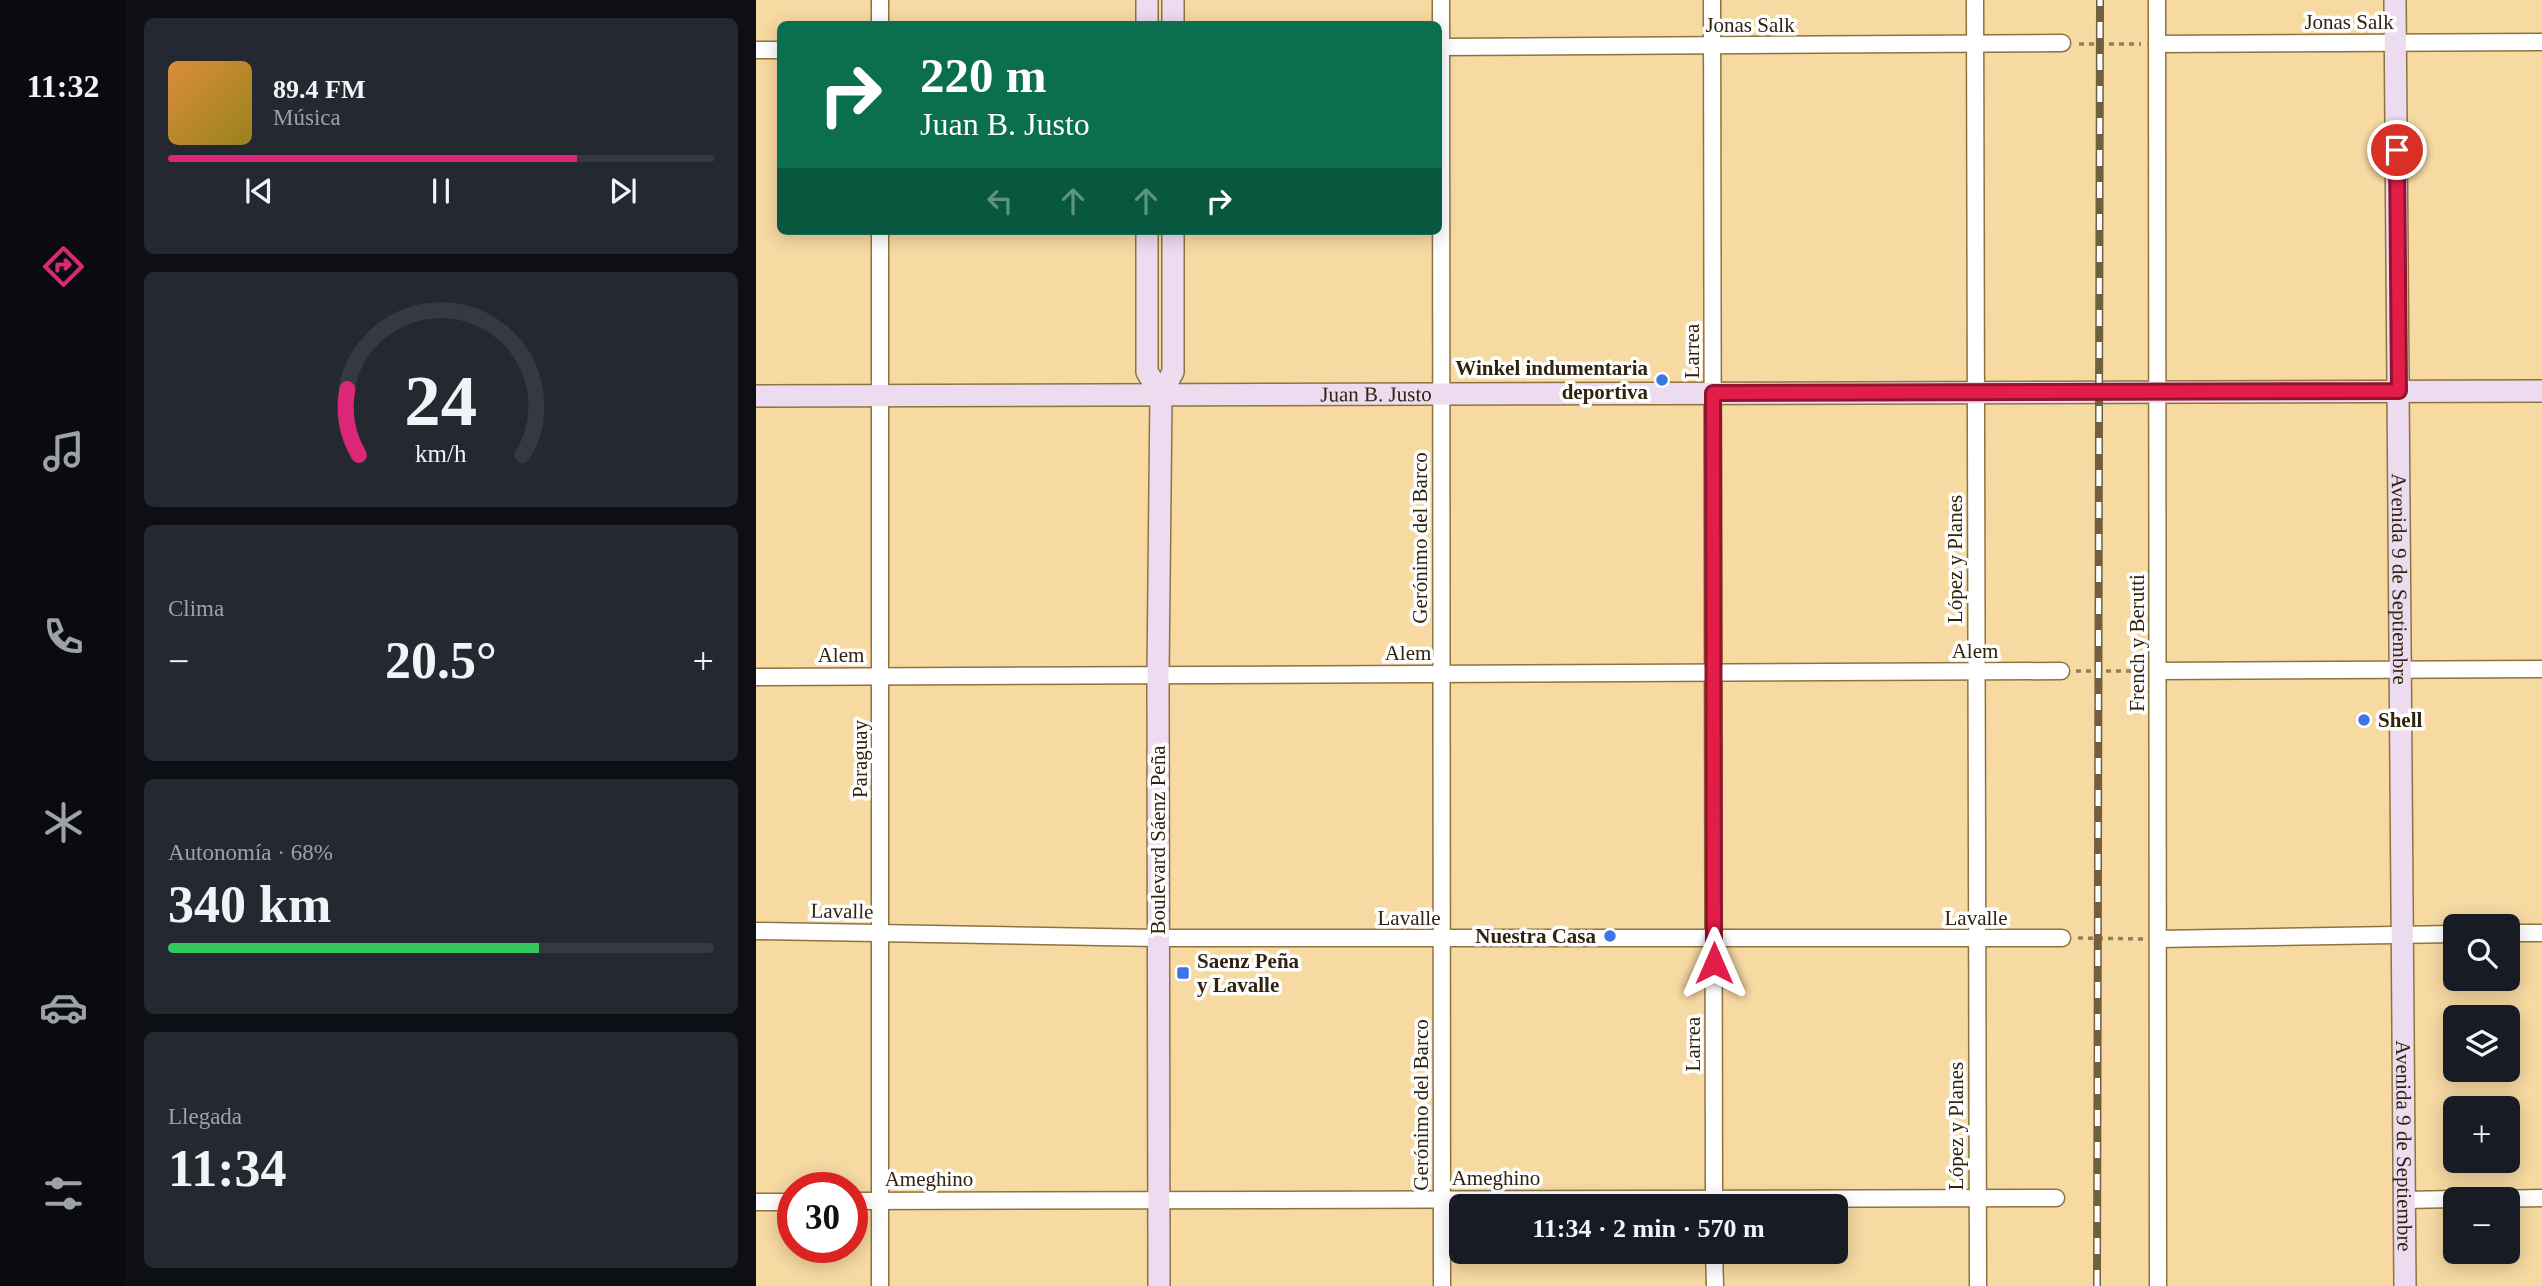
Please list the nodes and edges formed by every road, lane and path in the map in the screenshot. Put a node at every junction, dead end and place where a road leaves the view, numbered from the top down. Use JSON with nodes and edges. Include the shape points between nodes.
{"nodes":[{"id":1,"x":880,"y":0,"type":"edge"},
{"id":2,"x":1147,"y":0,"type":"edge"},
{"id":3,"x":1173,"y":0,"type":"edge"},
{"id":4,"x":1441,"y":0,"type":"edge"},
{"id":5,"x":1712,"y":0,"type":"edge"},
{"id":6,"x":1975,"y":0,"type":"edge"},
{"id":7,"x":2157,"y":0,"type":"edge"},
{"id":8,"x":2395,"y":0,"type":"edge"},
{"id":9,"x":880,"y":21,"type":"edge"},
{"id":10,"x":1147,"y":21,"type":"edge"},
{"id":11,"x":1173,"y":21,"type":"edge"},
{"id":12,"x":1441,"y":21,"type":"edge"},
{"id":13,"x":2542,"y":42,"type":"edge"},
{"id":14,"x":2062,"y":43,"type":"joint"},
{"id":15,"x":2396,"y":43,"type":"junction"},
{"id":16,"x":1975,"y":44,"type":"junction"},
{"id":17,"x":2157,"y":44,"type":"junction"},
{"id":18,"x":1713,"y":46,"type":"junction"},
{"id":19,"x":1442,"y":47,"type":"edge"},
{"id":20,"x":756,"y":50,"type":"edge"},
{"id":21,"x":777,"y":50,"type":"edge"},
{"id":22,"x":880,"y":235,"type":"edge"},
{"id":23,"x":1147,"y":235,"type":"edge"},
{"id":24,"x":1173,"y":235,"type":"edge"},
{"id":25,"x":1441,"y":235,"type":"edge"},
{"id":26,"x":2399,"y":391,"type":"junction"},
{"id":27,"x":2542,"y":391,"type":"edge"},
{"id":28,"x":2157,"y":392,"type":"junction"},
{"id":29,"x":1713,"y":393,"type":"junction"},
{"id":30,"x":1976,"y":393,"type":"junction"},
{"id":31,"x":1161,"y":394,"type":"junction"},
{"id":32,"x":1441,"y":394,"type":"junction"},
{"id":33,"x":880,"y":395,"type":"junction"},
{"id":34,"x":756,"y":396,"type":"edge"},
{"id":35,"x":2542,"y":669,"type":"edge"},
{"id":36,"x":2400,"y":670,"type":"junction"},
{"id":37,"x":2061,"y":671,"type":"joint"},
{"id":38,"x":2158,"y":671,"type":"junction"},
{"id":39,"x":1977,"y":672,"type":"junction"},
{"id":40,"x":1714,"y":673,"type":"junction"},
{"id":41,"x":1441,"y":674,"type":"junction"},
{"id":42,"x":1158,"y":675,"type":"junction"},
{"id":43,"x":880,"y":676,"type":"junction"},
{"id":44,"x":756,"y":677,"type":"edge"},
{"id":45,"x":756,"y":931,"type":"edge"},
{"id":46,"x":881,"y":932,"type":"junction"},
{"id":47,"x":2520,"y":933,"type":"edge"},
{"id":48,"x":2542,"y":933,"type":"edge"},
{"id":49,"x":2403,"y":934,"type":"junction"},
{"id":50,"x":2443,"y":934,"type":"edge"},
{"id":51,"x":1714,"y":937,"type":"junction"},
{"id":52,"x":1158,"y":938,"type":"junction"},
{"id":53,"x":2062,"y":938,"type":"joint"},
{"id":54,"x":1442,"y":939,"type":"junction"},
{"id":55,"x":1977,"y":939,"type":"junction"},
{"id":56,"x":2158,"y":939,"type":"junction"},
{"id":57,"x":1714,"y":1194,"type":"edge"},
{"id":58,"x":2056,"y":1198,"type":"dead end"},
{"id":59,"x":2520,"y":1198,"type":"edge"},
{"id":60,"x":2542,"y":1198,"type":"edge"},
{"id":61,"x":1158,"y":1199,"type":"junction"},
{"id":62,"x":1442,"y":1199,"type":"junction"},
{"id":63,"x":1449,"y":1199,"type":"edge"},
{"id":64,"x":1978,"y":1199,"type":"junction"},
{"id":65,"x":2443,"y":1199,"type":"edge"},
{"id":66,"x":868,"y":1200,"type":"edge"},
{"id":67,"x":880,"y":1200,"type":"junction"},
{"id":68,"x":1848,"y":1200,"type":"edge"},
{"id":69,"x":2404,"y":1200,"type":"junction"},
{"id":70,"x":756,"y":1202,"type":"edge"},
{"id":71,"x":777,"y":1202,"type":"edge"},
{"id":72,"x":1714,"y":1264,"type":"edge"},
{"id":73,"x":880,"y":1286,"type":"edge"},
{"id":74,"x":1159,"y":1286,"type":"edge"},
{"id":75,"x":1442,"y":1286,"type":"edge"},
{"id":76,"x":1714,"y":1286,"type":"edge"},
{"id":77,"x":1978,"y":1286,"type":"edge"},
{"id":78,"x":2158,"y":1286,"type":"edge"},
{"id":79,"x":2405,"y":1286,"type":"edge"}],
"edges":[{"from":1,"to":9,"type":"street"},
{"from":2,"to":10,"type":"street"},
{"from":3,"to":11,"type":"street"},
{"from":4,"to":12,"type":"street","name":"Gerónimo del Barco"},
{"from":5,"to":18,"type":"street","name":"Larrea"},
{"from":6,"to":16,"type":"street","name":"López y Planes"},
{"from":7,"to":17,"type":"street","name":"French y Berutti"},
{"from":8,"to":15,"type":"street","name":"Avenida 9 de Septiembre"},
{"from":13,"to":15,"type":"street","name":"Jonas Salk"},
{"from":14,"to":16,"type":"street","name":"Jonas Salk"},
{"from":14,"to":17,"type":"path"},
{"from":15,"to":17,"type":"street","name":"Jonas Salk"},
{"from":15,"to":26,"type":"street","name":"Avenida 9 de Septiembre"},
{"from":16,"to":18,"type":"street","name":"Jonas Salk"},
{"from":16,"to":30,"type":"street","name":"López y Planes"},
{"from":17,"to":28,"type":"street","name":"French y Berutti"},
{"from":18,"to":19,"type":"street","name":"Jonas Salk"},
{"from":18,"to":29,"type":"street","name":"Larrea"},
{"from":20,"to":21,"type":"street"},
{"from":22,"to":33,"type":"street","name":"Paraguay"},
{"from":23,"to":31,"type":"street","name":"Boulevard Sáenz Peña","via":[[1147,372]]},
{"from":24,"to":31,"type":"street","name":"Boulevard Sáenz Peña","via":[[1172,372]]},
{"from":25,"to":32,"type":"street","name":"Gerónimo del Barco"},
{"from":26,"to":27,"type":"street","name":"Juan B. Justo"},
{"from":26,"to":28,"type":"street","name":"Juan B. Justo"},
{"from":26,"to":36,"type":"street","name":"Avenida 9 de Septiembre"},
{"from":28,"to":30,"type":"street","name":"Juan B. Justo"},
{"from":28,"to":38,"type":"street","name":"French y Berutti"},
{"from":29,"to":30,"type":"street","name":"Juan B. Justo"},
{"from":29,"to":32,"type":"street","name":"Juan B. Justo"},
{"from":29,"to":40,"type":"street","name":"Larrea"},
{"from":30,"to":39,"type":"street","name":"López y Planes"},
{"from":31,"to":32,"type":"street","name":"Juan B. Justo"},
{"from":31,"to":33,"type":"street","name":"Juan B. Justo"},
{"from":31,"to":42,"type":"street","name":"Boulevard Sáenz Peña"},
{"from":32,"to":41,"type":"street","name":"Gerónimo del Barco"},
{"from":33,"to":34,"type":"street","name":"Juan B. Justo"},
{"from":33,"to":43,"type":"street","name":"Paraguay"},
{"from":35,"to":36,"type":"street"},
{"from":36,"to":38,"type":"street"},
{"from":36,"to":49,"type":"street","name":"Avenida 9 de Septiembre"},
{"from":37,"to":38,"type":"path"},
{"from":37,"to":39,"type":"street","name":"Alem"},
{"from":38,"to":56,"type":"street","name":"French y Berutti"},
{"from":39,"to":40,"type":"street","name":"Alem"},
{"from":39,"to":55,"type":"street","name":"López y Planes"},
{"from":40,"to":41,"type":"street","name":"Alem"},
{"from":40,"to":51,"type":"street","name":"Larrea"},
{"from":41,"to":42,"type":"street","name":"Alem"},
{"from":41,"to":54,"type":"street","name":"Gerónimo del Barco"},
{"from":42,"to":43,"type":"street","name":"Alem"},
{"from":42,"to":52,"type":"street","name":"Boulevard Sáenz Peña"},
{"from":43,"to":44,"type":"street","name":"Alem"},
{"from":43,"to":46,"type":"street","name":"Paraguay"},
{"from":45,"to":46,"type":"street","name":"Lavalle"},
{"from":46,"to":52,"type":"street","name":"Lavalle"},
{"from":46,"to":67,"type":"street","name":"Paraguay"},
{"from":47,"to":48,"type":"street"},
{"from":49,"to":50,"type":"street"},
{"from":49,"to":56,"type":"street"},
{"from":49,"to":69,"type":"street","name":"Avenida 9 de Septiembre"},
{"from":51,"to":54,"type":"street","name":"Lavalle"},
{"from":51,"to":55,"type":"street","name":"Lavalle"},
{"from":51,"to":57,"type":"street","name":"Larrea"},
{"from":52,"to":54,"type":"street","name":"Lavalle"},
{"from":52,"to":61,"type":"street","name":"Boulevard Sáenz Peña"},
{"from":53,"to":55,"type":"street","name":"Lavalle"},
{"from":53,"to":56,"type":"path"},
{"from":54,"to":62,"type":"street","name":"Gerónimo del Barco"},
{"from":55,"to":64,"type":"street","name":"López y Planes"},
{"from":56,"to":78,"type":"street","name":"French y Berutti"},
{"from":58,"to":64,"type":"street","name":"Ameghino"},
{"from":59,"to":60,"type":"street"},
{"from":61,"to":62,"type":"street","name":"Ameghino"},
{"from":61,"to":67,"type":"street","name":"Ameghino"},
{"from":61,"to":74,"type":"street","name":"Boulevard Sáenz Peña"},
{"from":62,"to":63,"type":"street","name":"Ameghino"},
{"from":62,"to":75,"type":"street","name":"Gerónimo del Barco"},
{"from":64,"to":68,"type":"street","name":"Ameghino"},
{"from":64,"to":77,"type":"street","name":"López y Planes"},
{"from":65,"to":69,"type":"street"},
{"from":66,"to":67,"type":"street","name":"Ameghino"},
{"from":67,"to":73,"type":"street","name":"Paraguay"},
{"from":69,"to":79,"type":"street","name":"Avenida 9 de Septiembre"},
{"from":70,"to":71,"type":"street"},
{"from":72,"to":76,"type":"street"}]}
